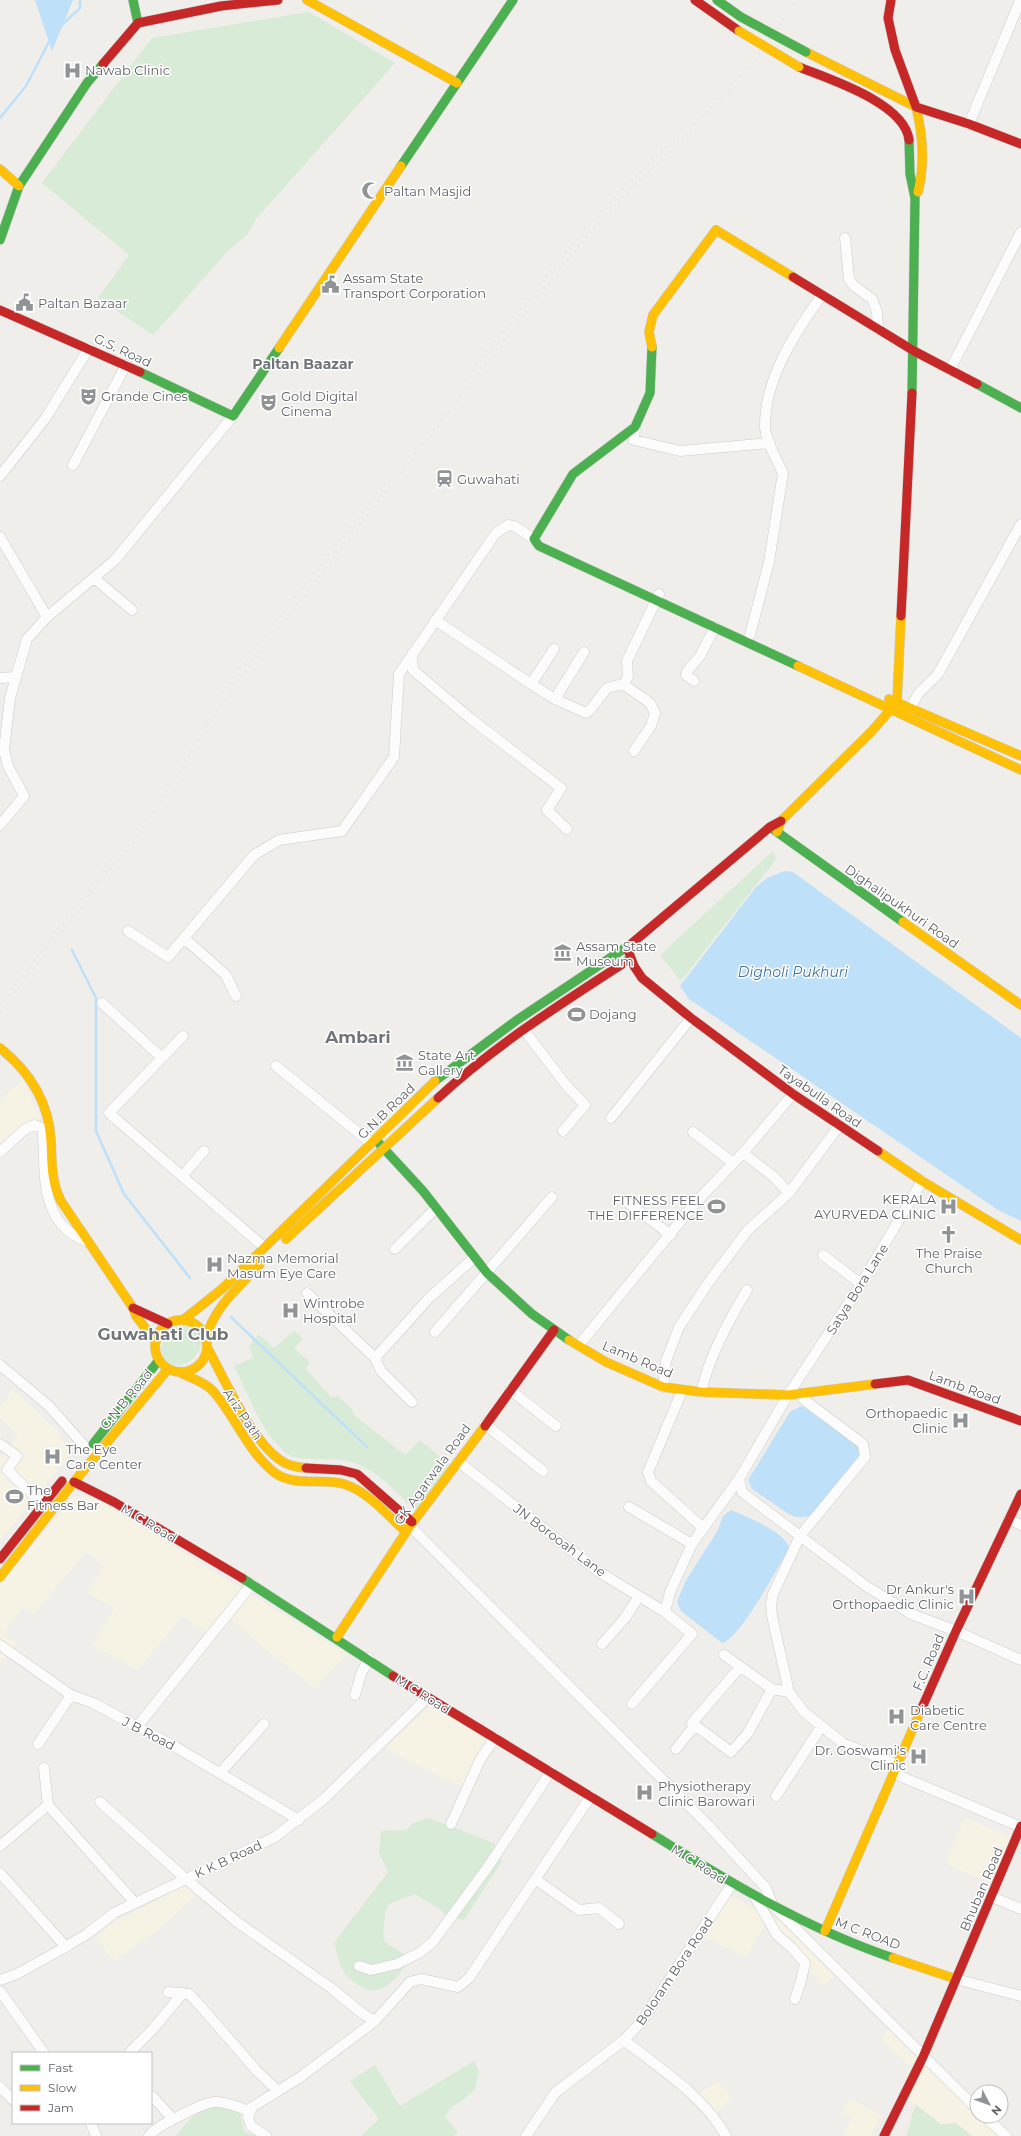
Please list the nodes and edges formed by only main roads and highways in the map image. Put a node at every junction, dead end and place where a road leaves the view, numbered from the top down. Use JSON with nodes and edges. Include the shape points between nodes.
{"nodes":[{"id":1,"x":133,"y":0,"type":"edge"},
{"id":2,"x":278,"y":0,"type":"edge"},
{"id":3,"x":307,"y":0,"type":"edge"},
{"id":4,"x":694,"y":0,"type":"edge"},
{"id":5,"x":717,"y":0,"type":"edge"},
{"id":6,"x":891,"y":0,"type":"edge"},
{"id":7,"x":510,"y":1,"type":"edge"},
{"id":8,"x":221,"y":3,"type":"edge"},
{"id":9,"x":138,"y":23,"type":"junction"},
{"id":10,"x":457,"y":83,"type":"junction"},
{"id":11,"x":916,"y":107,"type":"junction"},
{"id":12,"x":1021,"y":144,"type":"edge"},
{"id":13,"x":0,"y":169,"type":"edge"},
{"id":14,"x":19,"y":186,"type":"junction"},
{"id":15,"x":915,"y":198,"type":"junction"},
{"id":16,"x":0,"y":240,"type":"edge"},
{"id":17,"x":0,"y":310,"type":"edge"},
{"id":18,"x":914,"y":351,"type":"junction"},
{"id":19,"x":1021,"y":408,"type":"edge"},
{"id":20,"x":657,"y":597,"type":"junction"},
{"id":21,"x":894,"y":705,"type":"junction"},
{"id":22,"x":1021,"y":756,"type":"edge"},
{"id":23,"x":1021,"y":770,"type":"edge"},
{"id":24,"x":774,"y":830,"type":"junction"},
{"id":25,"x":627,"y":947,"type":"junction"},
{"id":26,"x":630,"y":959,"type":"junction"},
{"id":27,"x":1021,"y":1005,"type":"edge"},
{"id":28,"x":0,"y":1048,"type":"edge"},
{"id":29,"x":373,"y":1141,"type":"junction"},
{"id":30,"x":385,"y":1148,"type":"junction"},
{"id":31,"x":1021,"y":1240,"type":"edge"},
{"id":32,"x":133,"y":1308,"type":"junction"},
{"id":33,"x":183,"y":1320,"type":"junction"},
{"id":34,"x":168,"y":1324,"type":"junction"},
{"id":35,"x":554,"y":1330,"type":"junction"},
{"id":36,"x":206,"y":1338,"type":"junction"},
{"id":37,"x":156,"y":1342,"type":"junction"},
{"id":38,"x":208,"y":1349,"type":"junction"},
{"id":39,"x":159,"y":1360,"type":"junction"},
{"id":40,"x":168,"y":1369,"type":"junction"},
{"id":41,"x":181,"y":1373,"type":"junction"},
{"id":42,"x":1021,"y":1421,"type":"edge"},
{"id":43,"x":74,"y":1482,"type":"junction"},
{"id":44,"x":1021,"y":1494,"type":"edge"},
{"id":45,"x":409,"y":1527,"type":"junction"},
{"id":46,"x":0,"y":1559,"type":"edge"},
{"id":47,"x":0,"y":1576,"type":"edge"},
{"id":48,"x":337,"y":1637,"type":"junction"},
{"id":49,"x":1021,"y":1826,"type":"edge"},
{"id":50,"x":773,"y":1906,"type":"joint"},
{"id":51,"x":825,"y":1931,"type":"junction"},
{"id":52,"x":956,"y":1979,"type":"junction"},
{"id":53,"x":884,"y":2136,"type":"edge"}],
"edges":[{"from":1,"to":9,"type":"main road"},
{"from":2,"to":8,"type":"main road"},
{"from":3,"to":10,"type":"main road"},
{"from":4,"to":15,"type":"main road","bridge":true,"via":[[799,67],[844,86],[893,112],[906,126],[911,187]]},
{"from":5,"to":11,"type":"main road","bridge":true,"via":[[741,17],[806,52]]},
{"from":6,"to":11,"type":"main road","via":[[888,18],[895,50]]},
{"from":7,"to":10,"type":"main road"},
{"from":8,"to":9,"type":"main road"},
{"from":9,"to":14,"type":"main road","via":[[87,83]]},
{"from":10,"to":17,"type":"main road","name":"G.S. Road","via":[[233,416],[89,348]]},
{"from":11,"to":12,"type":"main road"},
{"from":11,"to":15,"type":"main road","via":[[921,139],[919,189]]},
{"from":13,"to":14,"type":"main road"},
{"from":14,"to":16,"type":"main road"},
{"from":15,"to":18,"type":"main road"},
{"from":18,"to":19,"type":"main road"},
{"from":18,"to":20,"type":"main road","via":[[716,230],[653,315],[650,332],[653,352],[650,393],[635,427],[573,474],[534,538],[543,539]]},
{"from":18,"to":21,"type":"main road"},
{"from":20,"to":21,"type":"main road","via":[[750,636]]},
{"from":20,"to":21,"type":"main road","via":[[715,628]]},
{"from":21,"to":22,"type":"main road","via":[[910,707]]},
{"from":21,"to":23,"type":"main road"},
{"from":21,"to":24,"type":"main road","name":"G.N.B Road","via":[[872,731]]},
{"from":24,"to":25,"type":"main road","name":"G.N.B Road"},
{"from":24,"to":27,"type":"main road","name":"Dighalipukhuri Road"},
{"from":25,"to":26,"type":"main road","name":"Tayabulla Road"},
{"from":25,"to":29,"type":"main road","name":"G.N.B Road","via":[[517,1020],[438,1078]]},
{"from":26,"to":30,"type":"main road","name":"G.N.B Road","via":[[524,1030],[462,1076]]},
{"from":26,"to":31,"type":"main road","name":"Tayabulla Road","via":[[642,978],[792,1094],[922,1180]]},
{"from":28,"to":32,"type":"main road","via":[[22,1066],[41,1096],[50,1125],[53,1182],[58,1196]]},
{"from":29,"to":30,"type":"main road","name":"Lamb Road"},
{"from":29,"to":33,"type":"main road","name":"G.N.B Road","via":[[211,1298]]},
{"from":30,"to":35,"type":"main road","name":"Lamb Road","via":[[487,1274]]},
{"from":30,"to":36,"type":"main road","name":"G.N.B Road","via":[[263,1260],[217,1313],[209,1325]]},
{"from":32,"to":34,"type":"main road"},
{"from":32,"to":37,"type":"main road"},
{"from":33,"to":34,"type":"main road"},
{"from":33,"to":36,"type":"main road","via":[[197,1325]]},
{"from":34,"to":37,"type":"main road","via":[[162,1329]]},
{"from":35,"to":42,"type":"main road","name":"Lamb Road","via":[[606,1362],[663,1387],[682,1391],[788,1395],[908,1380]]},
{"from":35,"to":45,"type":"main road","name":"CK Agarwala Road"},
{"from":36,"to":38,"type":"main road"},
{"from":37,"to":39,"type":"main road"},
{"from":38,"to":41,"type":"main road","via":[[201,1364]]},
{"from":38,"to":45,"type":"main road","name":"Ariz Path","via":[[255,1431],[275,1455],[289,1466],[297,1468],[349,1470],[357,1474]]},
{"from":39,"to":40,"type":"main road"},
{"from":39,"to":46,"type":"main road","name":"G.N.B Road"},
{"from":40,"to":41,"type":"main road"},
{"from":40,"to":43,"type":"main road","name":"G.N.B Road"},
{"from":41,"to":45,"type":"main road","name":"Ariz Path","via":[[212,1390],[244,1441],[276,1473],[294,1480],[333,1482],[356,1489]]},
{"from":43,"to":47,"type":"main road","name":"G.N.B Road"},
{"from":43,"to":48,"type":"main road","name":"M C Road","via":[[114,1502]]},
{"from":44,"to":51,"type":"main road","name":"F.C. Road","via":[[956,1631]]},
{"from":45,"to":48,"type":"main road","name":"CK Agarwala Road"},
{"from":48,"to":50,"type":"main road","name":"M C Road","via":[[427,1698],[495,1737],[732,1884]]},
{"from":49,"to":52,"type":"main road","name":"Bhuban Road"},
{"from":50,"to":51,"type":"main road","name":"M C ROAD"},
{"from":51,"to":52,"type":"main road","name":"M C ROAD","via":[[884,1955]]},
{"from":52,"to":53,"type":"main road","name":"Bhuban Road","via":[[923,2057]]}]}
